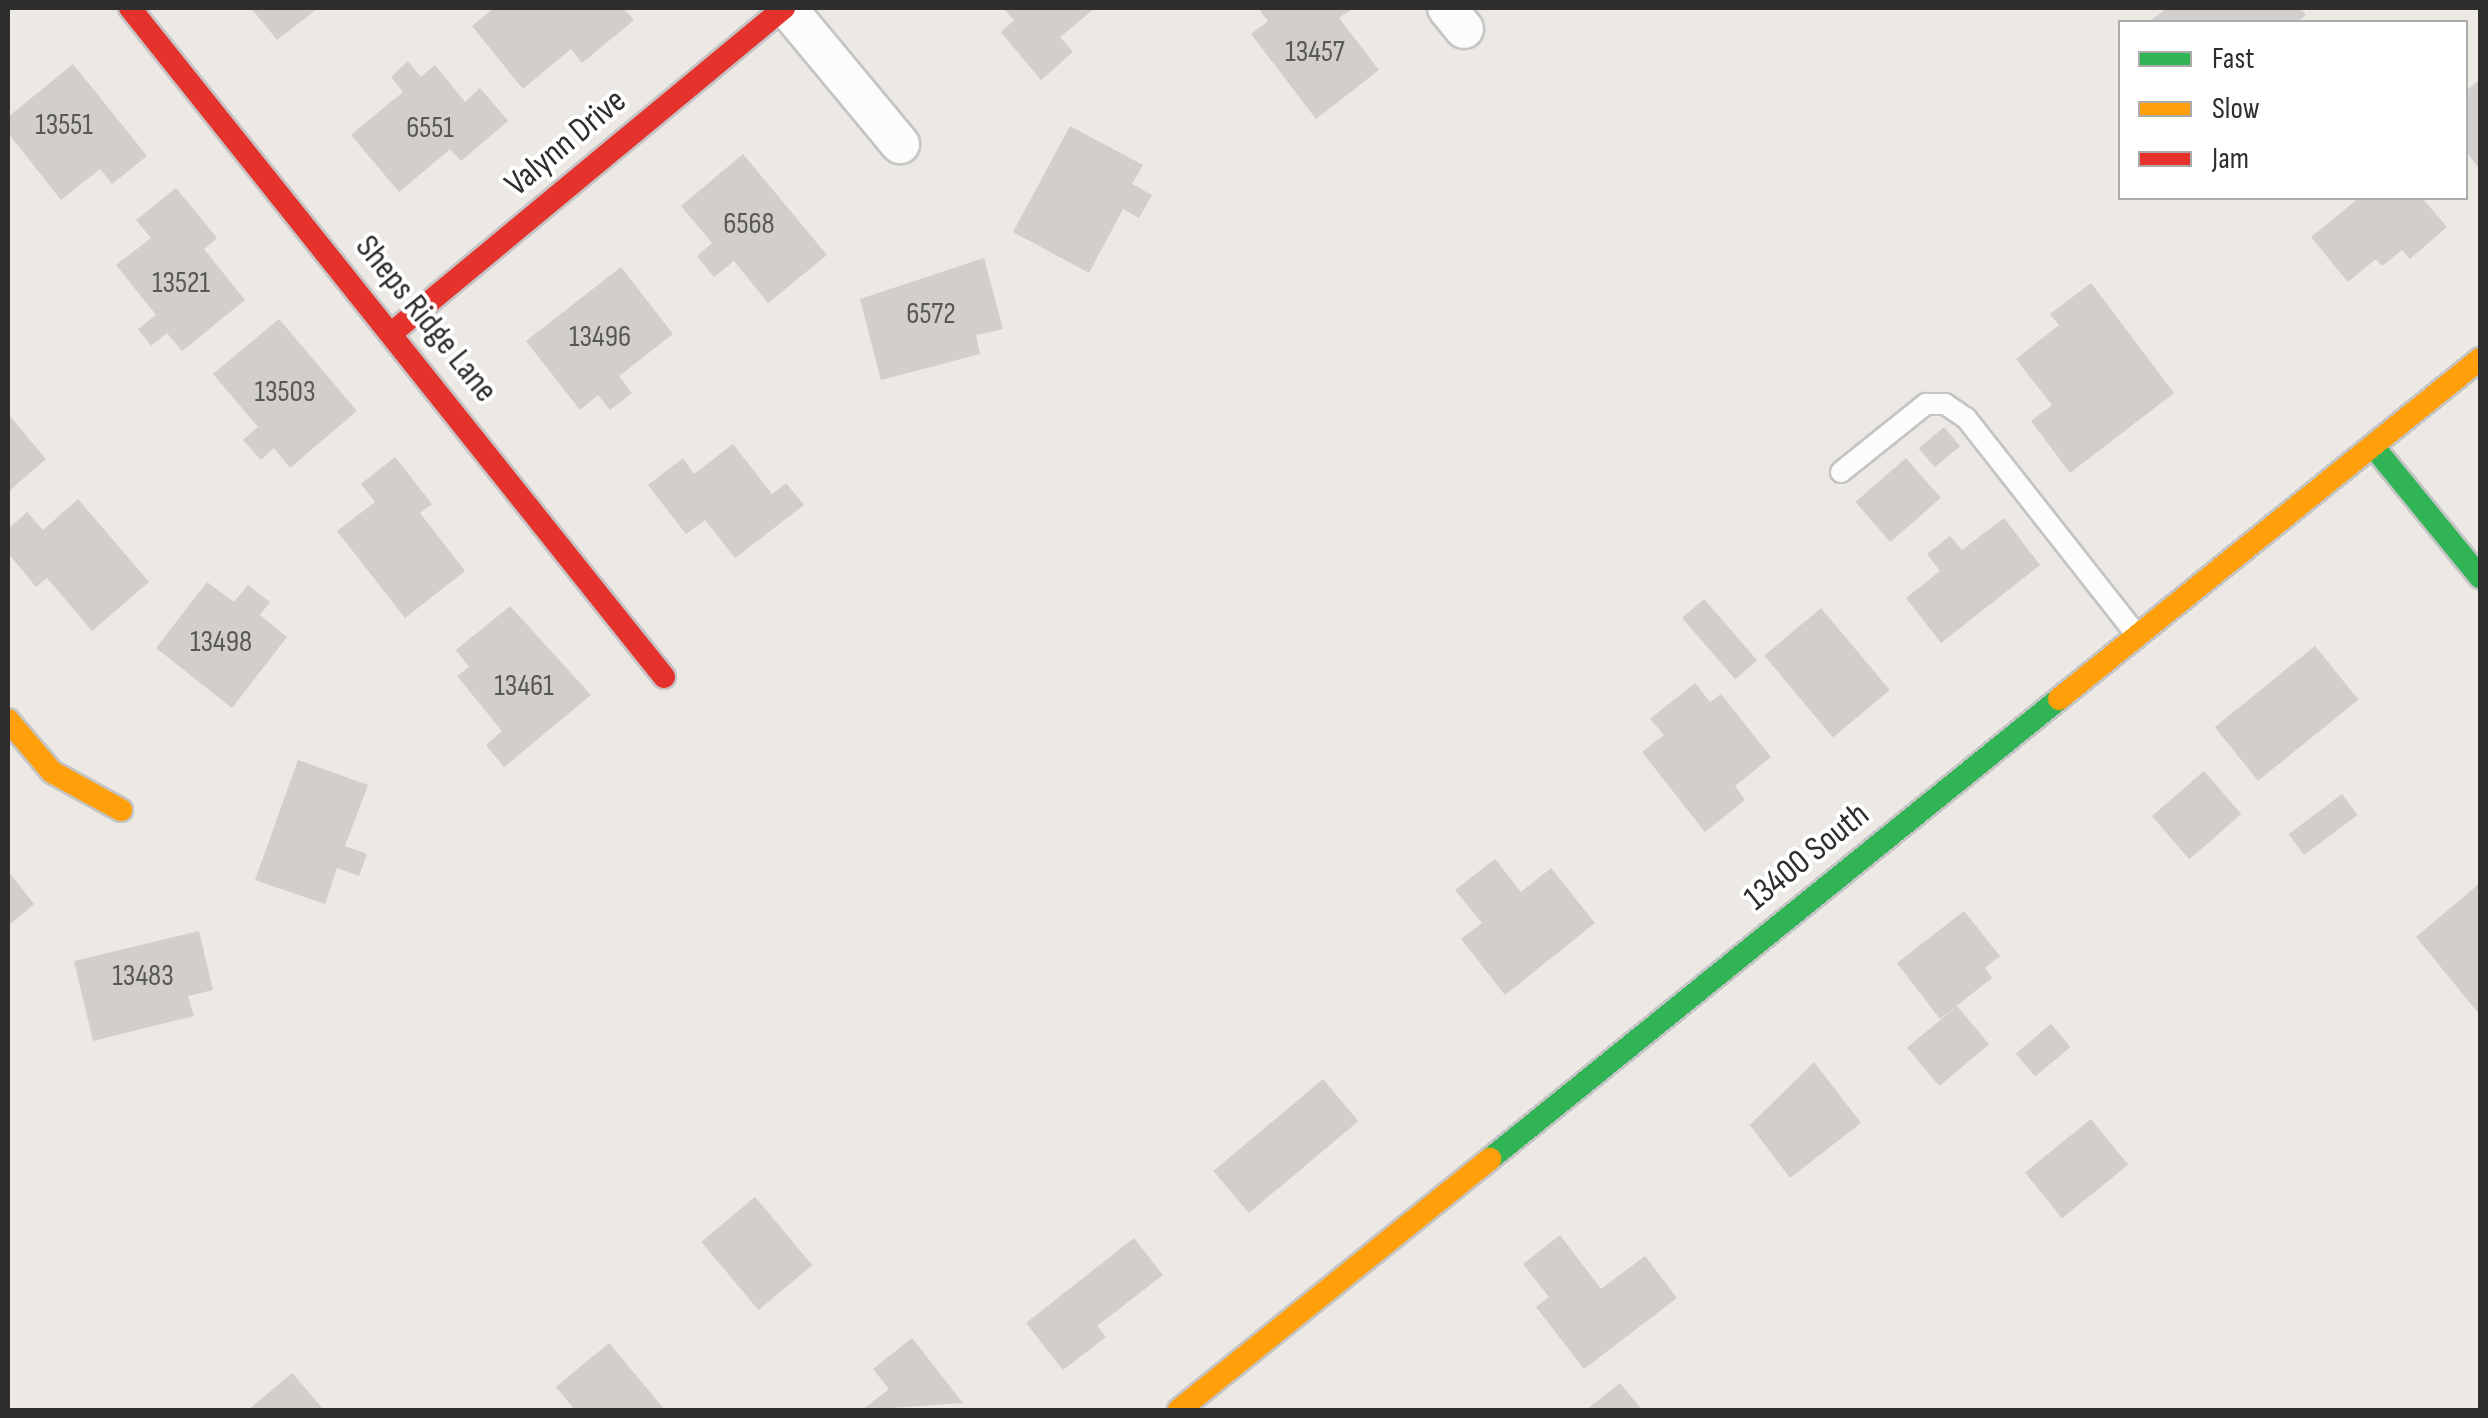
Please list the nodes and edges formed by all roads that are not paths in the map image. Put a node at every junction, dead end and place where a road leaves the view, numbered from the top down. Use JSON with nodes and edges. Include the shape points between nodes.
{"nodes":[{"id":1,"x":130,"y":8,"type":"edge"},
{"id":2,"x":786,"y":8,"type":"edge"},
{"id":3,"x":900,"y":144,"type":"dead end"},
{"id":4,"x":393,"y":332,"type":"junction"},
{"id":5,"x":2480,"y":358,"type":"edge"},
{"id":6,"x":2373,"y":446,"type":"junction"},
{"id":7,"x":1841,"y":472,"type":"dead end"},
{"id":8,"x":2480,"y":578,"type":"edge"},
{"id":9,"x":2137,"y":636,"type":"junction"},
{"id":10,"x":664,"y":677,"type":"dead end"},
{"id":11,"x":8,"y":720,"type":"edge"},
{"id":12,"x":121,"y":810,"type":"dead end"},
{"id":13,"x":1178,"y":1410,"type":"edge"}],
"edges":[{"from":1,"to":4,"type":"street","name":"Sheps Ridge Lane"},
{"from":2,"to":3,"type":"street"},
{"from":2,"to":4,"type":"street","name":"Valynn Drive"},
{"from":4,"to":10,"type":"street","name":"Sheps Ridge Lane"},
{"from":5,"to":6,"type":"street","name":"13400 South"},
{"from":6,"to":8,"type":"street"},
{"from":6,"to":9,"type":"street","name":"13400 South"},
{"from":7,"to":9,"type":"lane","via":[[1926,404],[1945,404],[1966,418]]},
{"from":9,"to":13,"type":"street","name":"13400 South"},
{"from":11,"to":12,"type":"street","via":[[52,772]]}]}
